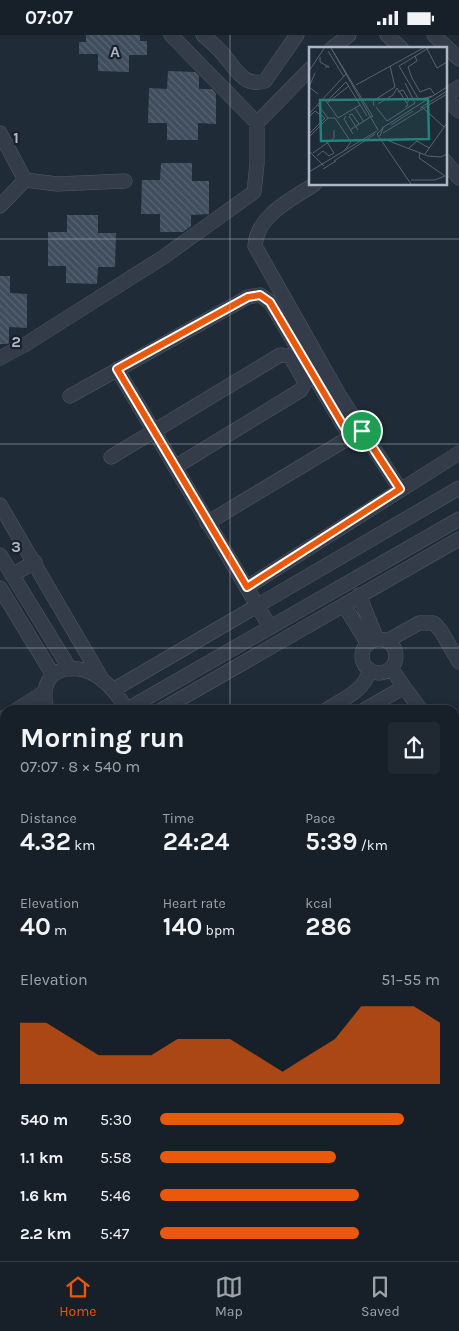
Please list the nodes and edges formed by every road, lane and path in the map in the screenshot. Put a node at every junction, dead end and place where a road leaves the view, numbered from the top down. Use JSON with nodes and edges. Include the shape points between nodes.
{"nodes":[{"id":1,"x":171,"y":35,"type":"edge"},
{"id":2,"x":204,"y":35,"type":"edge"},
{"id":3,"x":297,"y":35,"type":"edge"},
{"id":4,"x":349,"y":35,"type":"edge"},
{"id":5,"x":387,"y":35,"type":"edge"},
{"id":6,"x":334,"y":47,"type":"edge"},
{"id":7,"x":400,"y":47,"type":"edge"},
{"id":8,"x":446,"y":48,"type":"edge"},
{"id":9,"x":459,"y":59,"type":"edge"},
{"id":10,"x":309,"y":70,"type":"edge"},
{"id":11,"x":459,"y":87,"type":"edge"},
{"id":12,"x":446,"y":96,"type":"edge"},
{"id":13,"x":446,"y":98,"type":"edge"},
{"id":14,"x":459,"y":111,"type":"edge"},
{"id":15,"x":257,"y":123,"type":"junction"},
{"id":16,"x":0,"y":133,"type":"edge"},
{"id":17,"x":446,"y":162,"type":"edge"},
{"id":18,"x":459,"y":178,"type":"edge"},
{"id":19,"x":25,"y":180,"type":"junction"},
{"id":20,"x":124,"y":181,"type":"dead end"},
{"id":21,"x":313,"y":185,"type":"edge"},
{"id":22,"x":0,"y":206,"type":"edge"},
{"id":23,"x":0,"y":358,"type":"edge"},
{"id":24,"x":117,"y":369,"type":"junction"},
{"id":25,"x":70,"y":396,"type":"dead end"},
{"id":26,"x":155,"y":430,"type":"junction"},
{"id":27,"x":356,"y":434,"type":"junction"},
{"id":28,"x":459,"y":453,"type":"edge"},
{"id":29,"x":111,"y":457,"type":"dead end"},
{"id":30,"x":176,"y":467,"type":"junction"},
{"id":31,"x":459,"y":488,"type":"edge"},
{"id":32,"x":400,"y":489,"type":"junction"},
{"id":33,"x":0,"y":505,"type":"edge"},
{"id":34,"x":459,"y":519,"type":"edge"},
{"id":35,"x":207,"y":523,"type":"junction"},
{"id":36,"x":459,"y":539,"type":"edge"},
{"id":37,"x":0,"y":555,"type":"edge"},
{"id":38,"x":36,"y":562,"type":"junction"},
{"id":39,"x":12,"y":575,"type":"junction"},
{"id":40,"x":247,"y":587,"type":"junction"},
{"id":41,"x":0,"y":588,"type":"edge"},
{"id":42,"x":359,"y":595,"type":"junction"},
{"id":43,"x":344,"y":605,"type":"junction"},
{"id":44,"x":258,"y":606,"type":"junction"},
{"id":45,"x":270,"y":627,"type":"junction"},
{"id":46,"x":377,"y":641,"type":"junction"},
{"id":47,"x":459,"y":661,"type":"edge"},
{"id":48,"x":391,"y":668,"type":"junction"},
{"id":49,"x":70,"y":669,"type":"junction"},
{"id":50,"x":370,"y":670,"type":"junction"},
{"id":51,"x":53,"y":675,"type":"junction"},
{"id":52,"x":108,"y":685,"type":"junction"},
{"id":53,"x":404,"y":687,"type":"junction"},
{"id":54,"x":44,"y":693,"type":"junction"},
{"id":55,"x":24,"y":705,"type":"edge"},
{"id":56,"x":45,"y":705,"type":"edge"},
{"id":57,"x":122,"y":705,"type":"edge"},
{"id":58,"x":135,"y":705,"type":"edge"},
{"id":59,"x":170,"y":705,"type":"edge"},
{"id":60,"x":334,"y":705,"type":"edge"},
{"id":61,"x":373,"y":705,"type":"edge"},
{"id":62,"x":417,"y":705,"type":"edge"}],
"edges":[{"from":1,"to":15,"type":"street"},
{"from":2,"to":3,"type":"street","via":[[240,77],[258,83],[266,81]]},
{"from":4,"to":6,"type":"street"},
{"from":5,"to":7,"type":"street"},
{"from":8,"to":9,"type":"street"},
{"from":10,"to":15,"type":"street"},
{"from":11,"to":12,"type":"street"},
{"from":13,"to":14,"type":"street"},
{"from":15,"to":23,"type":"street","via":[[254,192],[162,258],[26,345]]},
{"from":16,"to":19,"type":"street"},
{"from":17,"to":18,"type":"street"},
{"from":19,"to":20,"type":"street","via":[[57,184]]},
{"from":19,"to":22,"type":"street"},
{"from":21,"to":27,"type":"street","via":[[272,212],[256,235],[255,246]]},
{"from":24,"to":25,"type":"street"},
{"from":24,"to":26,"type":"street"},
{"from":24,"to":27,"type":"street","via":[[248,297],[260,295],[270,302]]},
{"from":26,"to":29,"type":"street"},
{"from":26,"to":30,"type":"street"},
{"from":26,"to":30,"type":"street","via":[[280,355],[290,356],[304,382],[301,390]]},
{"from":27,"to":32,"type":"street"},
{"from":27,"to":35,"type":"street"},
{"from":28,"to":32,"type":"street"},
{"from":30,"to":35,"type":"street"},
{"from":31,"to":44,"type":"street"},
{"from":32,"to":40,"type":"street"},
{"from":33,"to":38,"type":"street"},
{"from":34,"to":45,"type":"street"},
{"from":35,"to":40,"type":"street"},
{"from":36,"to":42,"type":"street"},
{"from":37,"to":39,"type":"street"},
{"from":38,"to":39,"type":"street"},
{"from":38,"to":52,"type":"street"},
{"from":39,"to":49,"type":"street"},
{"from":40,"to":44,"type":"street"},
{"from":41,"to":51,"type":"street"},
{"from":42,"to":43,"type":"street"},
{"from":42,"to":46,"type":"street"},
{"from":43,"to":46,"type":"street"},
{"from":43,"to":59,"type":"street"},
{"from":44,"to":45,"type":"street"},
{"from":44,"to":52,"type":"street"},
{"from":45,"to":58,"type":"street"},
{"from":46,"to":47,"type":"street","via":[[427,621],[441,631]]},
{"from":46,"to":48,"type":"street","via":[[396,653]]},
{"from":46,"to":50,"type":"street","via":[[362,657]]},
{"from":48,"to":50,"type":"street","via":[[381,673]]},
{"from":48,"to":53,"type":"street"},
{"from":49,"to":51,"type":"street"},
{"from":49,"to":52,"type":"street","via":[[86,670]]},
{"from":50,"to":60,"type":"street","via":[[368,680],[360,688]]},
{"from":51,"to":54,"type":"street","via":[[46,683]]},
{"from":52,"to":57,"type":"street"},
{"from":53,"to":61,"type":"street"},
{"from":53,"to":62,"type":"street"},
{"from":54,"to":55,"type":"street"},
{"from":54,"to":56,"type":"street"}]}
